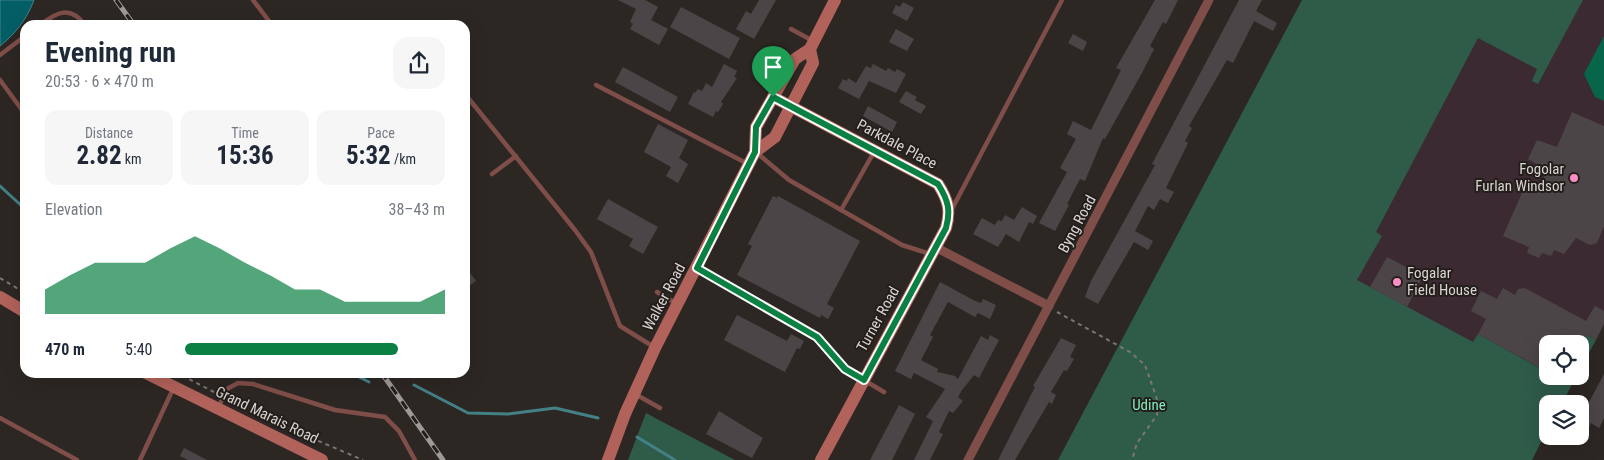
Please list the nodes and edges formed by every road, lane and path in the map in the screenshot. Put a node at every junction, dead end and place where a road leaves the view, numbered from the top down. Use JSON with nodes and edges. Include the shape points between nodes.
{"nodes":[{"id":1,"x":253,"y":0,"type":"edge"},
{"id":2,"x":835,"y":0,"type":"edge"},
{"id":3,"x":1062,"y":0,"type":"edge"},
{"id":4,"x":1210,"y":0,"type":"edge"},
{"id":5,"x":46,"y":20,"type":"edge"},
{"id":6,"x":81,"y":20,"type":"edge"},
{"id":7,"x":268,"y":20,"type":"edge"},
{"id":8,"x":791,"y":29,"type":"dead end"},
{"id":9,"x":20,"y":40,"type":"edge"},
{"id":10,"x":812,"y":45,"type":"junction"},
{"id":11,"x":0,"y":55,"type":"edge"},
{"id":12,"x":772,"y":66,"type":"dead end"},
{"id":13,"x":786,"y":74,"type":"junction"},
{"id":14,"x":0,"y":80,"type":"edge"},
{"id":15,"x":596,"y":84,"type":"dead end"},
{"id":16,"x":773,"y":97,"type":"junction"},
{"id":17,"x":470,"y":100,"type":"edge"},
{"id":18,"x":20,"y":107,"type":"edge"},
{"id":19,"x":791,"y":107,"type":"junction"},
{"id":20,"x":874,"y":150,"type":"junction"},
{"id":21,"x":755,"y":152,"type":"junction"},
{"id":22,"x":516,"y":156,"type":"junction"},
{"id":23,"x":749,"y":164,"type":"junction"},
{"id":24,"x":492,"y":174,"type":"dead end"},
{"id":25,"x":842,"y":210,"type":"junction"},
{"id":26,"x":950,"y":212,"type":"junction"},
{"id":27,"x":934,"y":251,"type":"junction"},
{"id":28,"x":697,"y":268,"type":"junction"},
{"id":29,"x":0,"y":278,"type":"edge"},
{"id":30,"x":20,"y":290,"type":"edge"},
{"id":31,"x":657,"y":292,"type":"dead end"},
{"id":32,"x":0,"y":297,"type":"edge"},
{"id":33,"x":678,"y":305,"type":"junction"},
{"id":34,"x":1049,"y":306,"type":"junction"},
{"id":35,"x":20,"y":309,"type":"edge"},
{"id":36,"x":1062,"y":315,"type":"dead end"},
{"id":37,"x":655,"y":348,"type":"junction"},
{"id":38,"x":156,"y":378,"type":"edge"},
{"id":39,"x":187,"y":378,"type":"edge"},
{"id":40,"x":864,"y":380,"type":"junction"},
{"id":41,"x":173,"y":387,"type":"junction"},
{"id":42,"x":884,"y":392,"type":"dead end"},
{"id":43,"x":218,"y":394,"type":"dead end"},
{"id":44,"x":634,"y":394,"type":"junction"},
{"id":45,"x":660,"y":408,"type":"dead end"},
{"id":46,"x":217,"y":409,"type":"junction"},
{"id":47,"x":0,"y":418,"type":"edge"},
{"id":48,"x":268,"y":419,"type":"dead end"},
{"id":49,"x":77,"y":460,"type":"edge"},
{"id":50,"x":140,"y":460,"type":"edge"},
{"id":51,"x":322,"y":460,"type":"edge"},
{"id":52,"x":363,"y":460,"type":"edge"},
{"id":53,"x":415,"y":460,"type":"edge"},
{"id":54,"x":608,"y":460,"type":"edge"},
{"id":55,"x":821,"y":460,"type":"edge"},
{"id":56,"x":968,"y":460,"type":"edge"},
{"id":57,"x":1132,"y":460,"type":"edge"}],
"edges":[{"from":1,"to":7,"type":"lane"},
{"from":2,"to":10,"type":"street","name":"Walker Road"},
{"from":3,"to":26,"type":"lane"},
{"from":4,"to":34,"type":"street","name":"Byng Road"},
{"from":5,"to":6,"type":"lane","via":[[65,11]]},
{"from":8,"to":10,"type":"lane"},
{"from":9,"to":11,"type":"lane"},
{"from":10,"to":13,"type":"street","name":"Walker Road","via":[[794,59]]},
{"from":10,"to":19,"type":"street","name":"Walker Road","via":[[814,63]]},
{"from":12,"to":13,"type":"lane"},
{"from":13,"to":16,"type":"street","name":"Walker Road"},
{"from":14,"to":18,"type":"lane"},
{"from":15,"to":23,"type":"lane"},
{"from":16,"to":19,"type":"street","name":"Parkdale Place"},
{"from":16,"to":21,"type":"street","name":"Walker Road","via":[[756,127]]},
{"from":17,"to":22,"type":"lane"},
{"from":19,"to":20,"type":"street","name":"Parkdale Place"},
{"from":19,"to":21,"type":"street","name":"Walker Road","via":[[775,137]]},
{"from":20,"to":25,"type":"lane"},
{"from":20,"to":26,"type":"street","name":"Parkdale Place","via":[[938,184]]},
{"from":21,"to":23,"type":"street","name":"Walker Road"},
{"from":21,"to":25,"type":"lane","via":[[788,180]]},
{"from":22,"to":24,"type":"lane"},
{"from":22,"to":37,"type":"lane","via":[[591,252],[620,326]]},
{"from":23,"to":28,"type":"street","name":"Walker Road"},
{"from":25,"to":27,"type":"lane","via":[[902,245]]},
{"from":26,"to":27,"type":"street"},
{"from":27,"to":34,"type":"street"},
{"from":27,"to":40,"type":"street","name":"Turner Road"},
{"from":28,"to":33,"type":"street","name":"Walker Road"},
{"from":28,"to":40,"type":"lane","via":[[817,337],[845,369]]},
{"from":29,"to":30,"type":"path"},
{"from":31,"to":33,"type":"lane"},
{"from":32,"to":35,"type":"street"},
{"from":33,"to":37,"type":"street","name":"Walker Road"},
{"from":34,"to":56,"type":"street","name":"Byng Road"},
{"from":36,"to":57,"type":"path","via":[[1130,352],[1145,366],[1158,402],[1157,415],[1137,443]]},
{"from":37,"to":44,"type":"street","name":"Walker Road"},
{"from":38,"to":41,"type":"street","name":"Grand Marais Road"},
{"from":39,"to":43,"type":"path"},
{"from":40,"to":42,"type":"lane"},
{"from":40,"to":55,"type":"street","name":"Turner Road"},
{"from":41,"to":46,"type":"street","name":"Grand Marais Road"},
{"from":41,"to":50,"type":"lane"},
{"from":44,"to":45,"type":"lane"},
{"from":44,"to":54,"type":"street","name":"Walker Road"},
{"from":46,"to":51,"type":"street","name":"Grand Marais Road"},
{"from":46,"to":53,"type":"lane","via":[[227,389],[238,383],[254,384],[335,410],[385,417],[399,431]]},
{"from":47,"to":49,"type":"lane"},
{"from":48,"to":52,"type":"path"}]}
